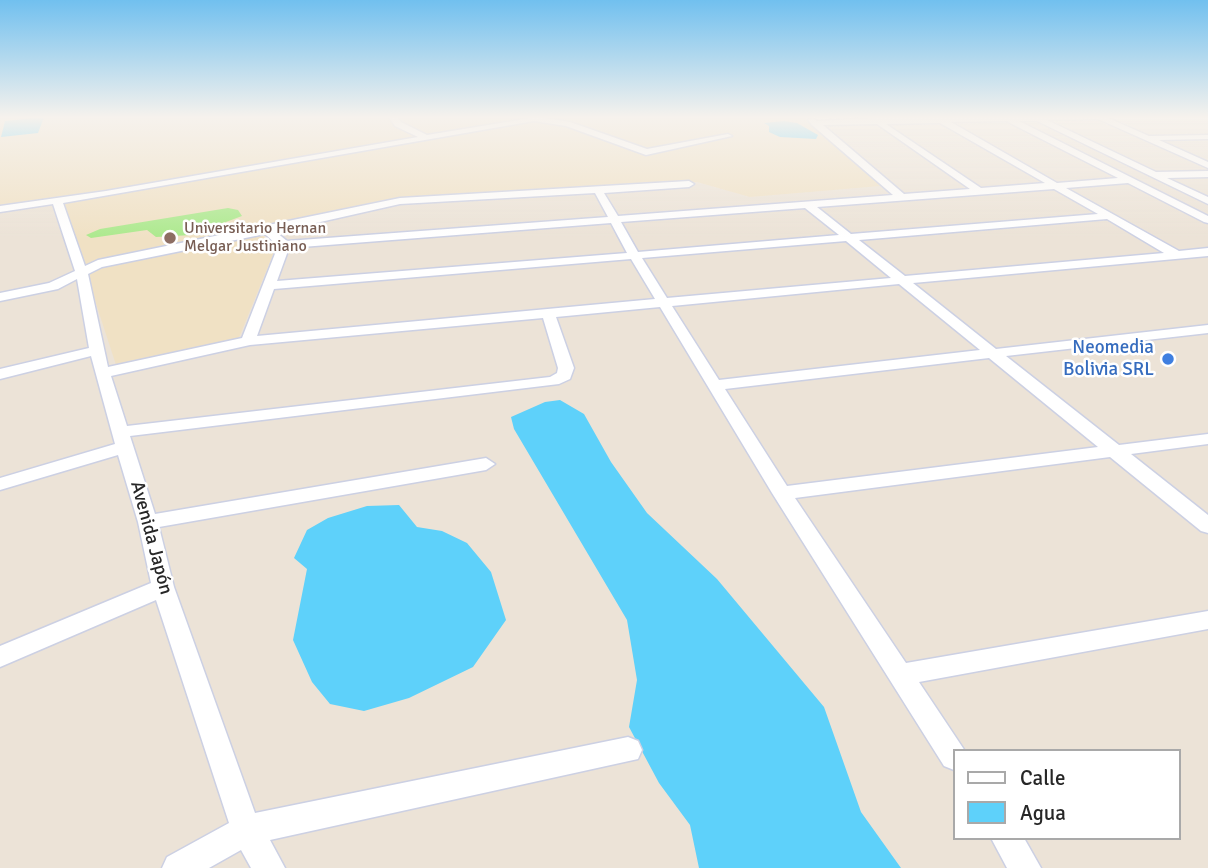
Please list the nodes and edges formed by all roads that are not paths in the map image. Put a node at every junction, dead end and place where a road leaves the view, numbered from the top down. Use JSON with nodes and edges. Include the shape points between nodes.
{"nodes":[{"id":1,"x":307,"y":158,"type":"edge"},
{"id":2,"x":855,"y":158,"type":"edge"},
{"id":3,"x":930,"y":158,"type":"edge"},
{"id":4,"x":1005,"y":158,"type":"edge"},
{"id":5,"x":1084,"y":158,"type":"edge"},
{"id":6,"x":1117,"y":158,"type":"edge"},
{"id":7,"x":1191,"y":158,"type":"edge"},
{"id":8,"x":1208,"y":165,"type":"edge"},
{"id":9,"x":1208,"y":174,"type":"edge"},
{"id":10,"x":1153,"y":175,"type":"junction"},
{"id":11,"x":1128,"y":180,"type":"junction"},
{"id":12,"x":689,"y":184,"type":"dead end"},
{"id":13,"x":1054,"y":186,"type":"junction"},
{"id":14,"x":598,"y":190,"type":"junction"},
{"id":15,"x":979,"y":192,"type":"junction"},
{"id":16,"x":902,"y":198,"type":"junction"},
{"id":17,"x":57,"y":200,"type":"junction"},
{"id":18,"x":1208,"y":201,"type":"edge"},
{"id":19,"x":808,"y":205,"type":"junction"},
{"id":20,"x":0,"y":209,"type":"edge"},
{"id":21,"x":1110,"y":216,"type":"junction"},
{"id":22,"x":614,"y":219,"type":"junction"},
{"id":23,"x":1208,"y":220,"type":"edge"},
{"id":24,"x":267,"y":229,"type":"junction"},
{"id":25,"x":847,"y":237,"type":"junction"},
{"id":26,"x":284,"y":245,"type":"junction"},
{"id":27,"x":1208,"y":252,"type":"edge"},
{"id":28,"x":634,"y":255,"type":"junction"},
{"id":29,"x":1177,"y":255,"type":"junction"},
{"id":30,"x":82,"y":274,"type":"junction"},
{"id":31,"x":905,"y":282,"type":"junction"},
{"id":32,"x":267,"y":286,"type":"junction"},
{"id":33,"x":0,"y":297,"type":"edge"},
{"id":34,"x":664,"y":304,"type":"junction"},
{"id":35,"x":549,"y":314,"type":"junction"},
{"id":36,"x":1208,"y":329,"type":"edge"},
{"id":37,"x":248,"y":341,"type":"junction"},
{"id":38,"x":98,"y":351,"type":"junction"},
{"id":39,"x":990,"y":352,"type":"junction"},
{"id":40,"x":102,"y":373,"type":"junction"},
{"id":41,"x":0,"y":374,"type":"edge"},
{"id":42,"x":715,"y":385,"type":"junction"},
{"id":43,"x":1208,"y":439,"type":"edge"},
{"id":44,"x":123,"y":440,"type":"junction"},
{"id":45,"x":1113,"y":450,"type":"junction"},
{"id":46,"x":486,"y":464,"type":"dead end"},
{"id":47,"x":0,"y":484,"type":"edge"},
{"id":48,"x":782,"y":493,"type":"junction"},
{"id":49,"x":148,"y":522,"type":"junction"},
{"id":50,"x":1208,"y":526,"type":"edge"},
{"id":51,"x":163,"y":587,"type":"junction"},
{"id":52,"x":1208,"y":620,"type":"edge"},
{"id":53,"x":0,"y":657,"type":"edge"},
{"id":54,"x":902,"y":674,"type":"junction"},
{"id":55,"x":628,"y":750,"type":"dead end"},
{"id":56,"x":953,"y":755,"type":"edge"},
{"id":57,"x":246,"y":830,"type":"junction"},
{"id":58,"x":1007,"y":840,"type":"edge"},
{"id":59,"x":178,"y":868,"type":"edge"},
{"id":60,"x":269,"y":868,"type":"edge"},
{"id":61,"x":1025,"y":868,"type":"edge"}],
"edges":[{"from":1,"to":17,"type":"street"},
{"from":2,"to":16,"type":"street"},
{"from":3,"to":15,"type":"street"},
{"from":4,"to":13,"type":"street"},
{"from":5,"to":11,"type":"street"},
{"from":6,"to":10,"type":"street"},
{"from":7,"to":8,"type":"street"},
{"from":9,"to":10,"type":"street"},
{"from":10,"to":18,"type":"street"},
{"from":11,"to":13,"type":"street"},
{"from":11,"to":23,"type":"street"},
{"from":12,"to":14,"type":"street"},
{"from":13,"to":15,"type":"street"},
{"from":13,"to":21,"type":"street"},
{"from":14,"to":22,"type":"street"},
{"from":14,"to":24,"type":"street","via":[[400,201]]},
{"from":15,"to":16,"type":"street"},
{"from":16,"to":19,"type":"street"},
{"from":17,"to":20,"type":"street"},
{"from":17,"to":30,"type":"street","name":"Avenida Japón"},
{"from":19,"to":22,"type":"street"},
{"from":19,"to":25,"type":"street"},
{"from":21,"to":25,"type":"street"},
{"from":21,"to":29,"type":"street"},
{"from":22,"to":26,"type":"street"},
{"from":22,"to":28,"type":"street"},
{"from":24,"to":26,"type":"street"},
{"from":24,"to":30,"type":"street","via":[[98,264]]},
{"from":25,"to":28,"type":"street"},
{"from":25,"to":31,"type":"street"},
{"from":26,"to":32,"type":"street"},
{"from":27,"to":29,"type":"street"},
{"from":28,"to":32,"type":"street"},
{"from":28,"to":34,"type":"street"},
{"from":29,"to":31,"type":"street"},
{"from":30,"to":33,"type":"street","via":[[53,286]]},
{"from":30,"to":38,"type":"street","name":"Avenida Japón"},
{"from":31,"to":34,"type":"street"},
{"from":31,"to":39,"type":"street"},
{"from":32,"to":37,"type":"street"},
{"from":34,"to":35,"type":"street"},
{"from":34,"to":42,"type":"street"},
{"from":35,"to":37,"type":"street"},
{"from":35,"to":44,"type":"street","via":[[566,368],[564,376],[553,381]]},
{"from":36,"to":39,"type":"street"},
{"from":37,"to":40,"type":"street"},
{"from":38,"to":40,"type":"street","name":"Avenida Japón"},
{"from":38,"to":41,"type":"street"},
{"from":39,"to":42,"type":"street"},
{"from":39,"to":45,"type":"street"},
{"from":40,"to":44,"type":"street","name":"Avenida Japón"},
{"from":42,"to":48,"type":"street"},
{"from":43,"to":45,"type":"street"},
{"from":44,"to":47,"type":"street"},
{"from":44,"to":49,"type":"street","name":"Avenida Japón"},
{"from":45,"to":48,"type":"street"},
{"from":45,"to":50,"type":"street"},
{"from":46,"to":49,"type":"street"},
{"from":48,"to":54,"type":"street"},
{"from":49,"to":51,"type":"street","name":"Avenida Japón"},
{"from":51,"to":53,"type":"street"},
{"from":51,"to":57,"type":"street","name":"Avenida Japón"},
{"from":52,"to":54,"type":"street"},
{"from":54,"to":56,"type":"street"},
{"from":55,"to":57,"type":"street"},
{"from":57,"to":59,"type":"street"},
{"from":57,"to":60,"type":"street","name":"Avenida Japón"},
{"from":58,"to":61,"type":"street"}]}
